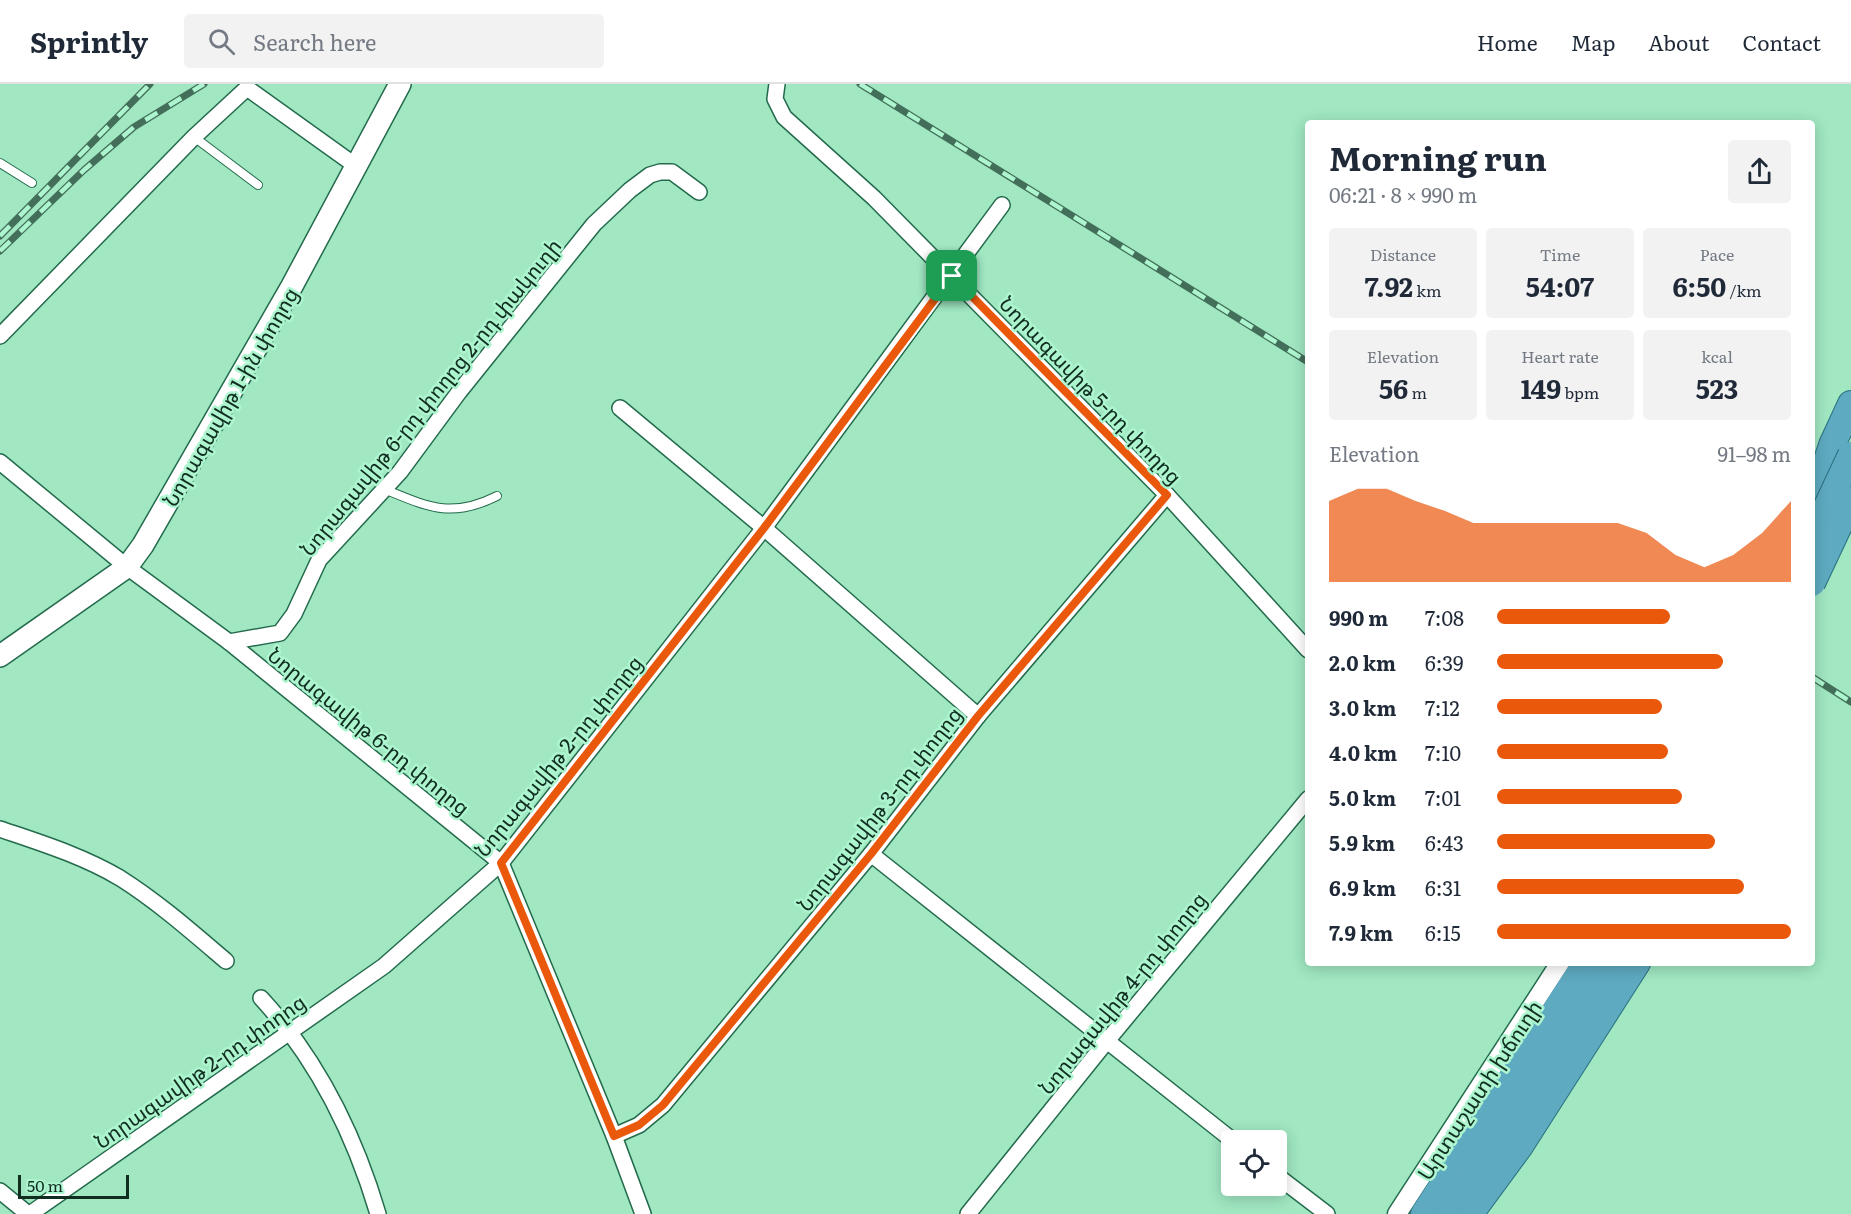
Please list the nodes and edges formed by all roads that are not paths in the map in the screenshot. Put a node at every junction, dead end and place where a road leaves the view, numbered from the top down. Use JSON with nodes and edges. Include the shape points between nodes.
{"nodes":[{"id":1,"x":400,"y":84,"type":"edge"},
{"id":2,"x":777,"y":84,"type":"edge"},
{"id":3,"x":194,"y":137,"type":"junction"},
{"id":4,"x":0,"y":163,"type":"edge"},
{"id":5,"x":356,"y":166,"type":"junction"},
{"id":6,"x":32,"y":183,"type":"dead end"},
{"id":7,"x":258,"y":185,"type":"dead end"},
{"id":8,"x":699,"y":192,"type":"dead end"},
{"id":9,"x":1002,"y":205,"type":"dead end"},
{"id":10,"x":952,"y":276,"type":"junction"},
{"id":11,"x":0,"y":336,"type":"edge"},
{"id":12,"x":1851,"y":404,"type":"edge"},
{"id":13,"x":620,"y":408,"type":"dead end"},
{"id":14,"x":1851,"y":455,"type":"edge"},
{"id":15,"x":0,"y":462,"type":"edge"},
{"id":16,"x":383,"y":489,"type":"junction"},
{"id":17,"x":1815,"y":494,"type":"edge"},
{"id":18,"x":1167,"y":495,"type":"junction"},
{"id":19,"x":497,"y":496,"type":"dead end"},
{"id":20,"x":1851,"y":500,"type":"edge"},
{"id":21,"x":1815,"y":504,"type":"edge"},
{"id":22,"x":1851,"y":517,"type":"edge"},
{"id":23,"x":764,"y":528,"type":"junction"},
{"id":24,"x":1815,"y":532,"type":"edge"},
{"id":25,"x":127,"y":567,"type":"junction"},
{"id":26,"x":1815,"y":577,"type":"edge"},
{"id":27,"x":229,"y":642,"type":"junction"},
{"id":28,"x":1305,"y":647,"type":"edge"},
{"id":29,"x":0,"y":657,"type":"edge"},
{"id":30,"x":978,"y":716,"type":"junction"},
{"id":31,"x":1305,"y":803,"type":"edge"},
{"id":32,"x":0,"y":829,"type":"edge"},
{"id":33,"x":871,"y":854,"type":"junction"},
{"id":34,"x":501,"y":863,"type":"junction"},
{"id":35,"x":226,"y":961,"type":"dead end"},
{"id":36,"x":1558,"y":966,"type":"edge"},
{"id":37,"x":1584,"y":966,"type":"edge"},
{"id":38,"x":1606,"y":966,"type":"edge"},
{"id":39,"x":1635,"y":966,"type":"edge"},
{"id":40,"x":261,"y":998,"type":"dead end"},
{"id":41,"x":291,"y":1031,"type":"junction"},
{"id":42,"x":1106,"y":1042,"type":"junction"},
{"id":43,"x":1221,"y":1131,"type":"edge"},
{"id":44,"x":614,"y":1136,"type":"junction"},
{"id":45,"x":1287,"y":1183,"type":"edge"},
{"id":46,"x":0,"y":1191,"type":"edge"},
{"id":47,"x":29,"y":1214,"type":"edge"},
{"id":48,"x":378,"y":1214,"type":"edge"},
{"id":49,"x":643,"y":1214,"type":"edge"},
{"id":50,"x":968,"y":1214,"type":"edge"},
{"id":51,"x":1327,"y":1214,"type":"edge"},
{"id":52,"x":1397,"y":1214,"type":"edge"},
{"id":53,"x":1424,"y":1214,"type":"edge"},
{"id":54,"x":1447,"y":1214,"type":"edge"},
{"id":55,"x":1470,"y":1214,"type":"edge"}],
"edges":[{"from":1,"to":5,"type":"main road","name":"Նորագավիթ 1-ին փողոց"},
{"from":2,"to":10,"type":"street","name":"Նորագավիթ 5-րդ փողոց","via":[[775,99],[784,117],[874,198]]},
{"from":3,"to":5,"type":"street","via":[[247,88]]},
{"from":3,"to":7,"type":"lane"},
{"from":3,"to":11,"type":"street"},
{"from":4,"to":6,"type":"lane"},
{"from":5,"to":25,"type":"main road","name":"Նորագավիթ 1-ին փողոց","via":[[269,327],[148,538]]},
{"from":8,"to":16,"type":"street","name":"Նորագավիթ 6-րդ փողոց 2-րդ փակուղի","via":[[672,172],[650,175],[630,190],[594,224]]},
{"from":9,"to":10,"type":"street","name":"Նորագավիթ 2-րդ փողոց"},
{"from":10,"to":18,"type":"street","name":"Նորագավիթ 5-րդ փողոց"},
{"from":10,"to":23,"type":"street","name":"Նորագավիթ 2-րդ փողոց"},
{"from":12,"to":17,"type":"highway"},
{"from":13,"to":23,"type":"street"},
{"from":14,"to":24,"type":"highway","bridge":true},
{"from":15,"to":25,"type":"street","name":"Նորագավիթ 6-րդ փողոց"},
{"from":16,"to":19,"type":"lane","via":[[444,511],[463,510]]},
{"from":16,"to":27,"type":"street","name":"Նորագավիթ 6-րդ փողոց 2-րդ փակուղի","via":[[319,560],[294,614],[280,633]]},
{"from":18,"to":28,"type":"street","name":"Նորագավիթ 5-րդ փողոց"},
{"from":18,"to":30,"type":"street","name":"Նորագավիթ 3-րդ փողոց"},
{"from":20,"to":26,"type":"highway","bridge":true},
{"from":21,"to":22,"type":"highway"},
{"from":23,"to":30,"type":"street"},
{"from":23,"to":34,"type":"street","name":"Նորագավիթ 2-րդ փողոց"},
{"from":25,"to":27,"type":"street","name":"Նորագավիթ 6-րդ փողոց"},
{"from":25,"to":29,"type":"main road","name":"Նորագավիթ 1-ին փողոց"},
{"from":27,"to":34,"type":"street","name":"Նորագավիթ 6-րդ փողոց"},
{"from":30,"to":33,"type":"street","name":"Նորագավիթ 3-րդ փողոց"},
{"from":31,"to":42,"type":"street","name":"Նորագավիթ 4-րդ փողոց"},
{"from":32,"to":35,"type":"street","via":[[62,849],[120,878]]},
{"from":33,"to":42,"type":"street"},
{"from":33,"to":44,"type":"street","name":"Նորագավիթ 3-րդ փողոց","via":[[663,1105],[639,1125]]},
{"from":34,"to":41,"type":"street","name":"Նորագավիթ 2-րդ փողոց","via":[[384,966]]},
{"from":34,"to":44,"type":"street","name":"Նորագավիթ 6-րդ փողոց"},
{"from":36,"to":52,"type":"street","name":"Արտաշատի խճուղի"},
{"from":37,"to":53,"type":"highway","name":"Արտաշատի խճուղի"},
{"from":38,"to":54,"type":"highway","name":"Արտաշատի խճուղի"},
{"from":39,"to":55,"type":"highway","via":[[1520,1146]]},
{"from":40,"to":41,"type":"street"},
{"from":41,"to":47,"type":"street","name":"Նորագավիթ 2-րդ փողոց"},
{"from":41,"to":48,"type":"street","via":[[330,1091]]},
{"from":42,"to":43,"type":"street"},
{"from":42,"to":50,"type":"street","name":"Նորագավիթ 4-րդ փողոց"},
{"from":44,"to":49,"type":"street","name":"Նորագավիթ 6-րդ փողոց"},
{"from":45,"to":51,"type":"street"},
{"from":46,"to":47,"type":"street"}]}
